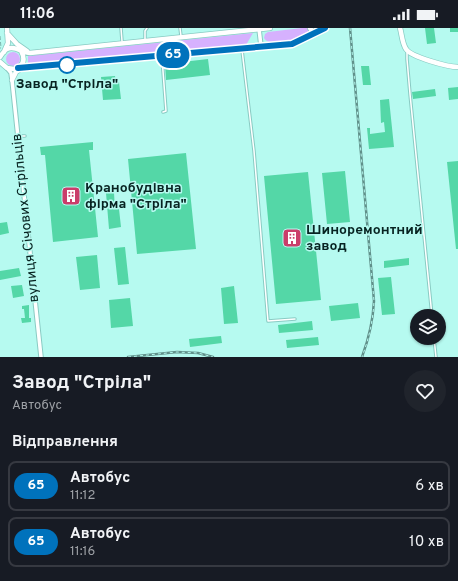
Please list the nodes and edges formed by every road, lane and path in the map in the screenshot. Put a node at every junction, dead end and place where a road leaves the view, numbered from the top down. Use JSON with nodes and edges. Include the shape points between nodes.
{"nodes":[{"id":1,"x":121,"y":28,"type":"edge"},
{"id":2,"x":147,"y":28,"type":"edge"},
{"id":3,"x":180,"y":28,"type":"edge"},
{"id":4,"x":270,"y":28,"type":"edge"},
{"id":5,"x":310,"y":28,"type":"edge"},
{"id":6,"x":325,"y":28,"type":"edge"},
{"id":7,"x":400,"y":28,"type":"edge"},
{"id":8,"x":259,"y":29,"type":"edge"},
{"id":9,"x":7,"y":30,"type":"edge"},
{"id":10,"x":0,"y":36,"type":"edge"},
{"id":11,"x":181,"y":37,"type":"junction"},
{"id":12,"x":308,"y":37,"type":"junction"},
{"id":13,"x":145,"y":41,"type":"junction"},
{"id":14,"x":123,"y":43,"type":"junction"},
{"id":15,"x":261,"y":46,"type":"junction"},
{"id":16,"x":0,"y":48,"type":"edge"},
{"id":17,"x":242,"y":48,"type":"junction"},
{"id":18,"x":19,"y":50,"type":"junction"},
{"id":19,"x":408,"y":51,"type":"junction"},
{"id":20,"x":32,"y":52,"type":"junction"},
{"id":21,"x":2,"y":54,"type":"edge"},
{"id":22,"x":161,"y":56,"type":"junction"},
{"id":23,"x":4,"y":65,"type":"edge"},
{"id":24,"x":458,"y":67,"type":"edge"},
{"id":25,"x":24,"y":68,"type":"junction"},
{"id":26,"x":17,"y":69,"type":"junction"},
{"id":27,"x":12,"y":80,"type":"junction"},
{"id":28,"x":163,"y":112,"type":"dead end"},
{"id":29,"x":18,"y":136,"type":"junction"},
{"id":30,"x":26,"y":136,"type":"dead end"},
{"id":31,"x":431,"y":309,"type":"edge"},
{"id":32,"x":295,"y":319,"type":"dead end"},
{"id":33,"x":435,"y":345,"type":"edge"},
{"id":34,"x":41,"y":357,"type":"edge"},
{"id":35,"x":436,"y":357,"type":"edge"}],
"edges":[{"from":1,"to":14,"type":"lane"},
{"from":2,"to":13,"type":"lane","via":[[144,31]]},
{"from":3,"to":11,"type":"lane"},
{"from":4,"to":8,"type":"street"},
{"from":5,"to":12,"type":"street","via":[[312,31]]},
{"from":6,"to":12,"type":"street"},
{"from":7,"to":19,"type":"street","via":[[403,44]]},
{"from":8,"to":11,"type":"street"},
{"from":8,"to":15,"type":"street"},
{"from":9,"to":18,"type":"street","via":[[12,43]]},
{"from":9,"to":20,"type":"street","via":[[20,46]]},
{"from":9,"to":21,"type":"street","via":[[8,43]]},
{"from":10,"to":16,"type":"path"},
{"from":11,"to":13,"type":"street"},
{"from":12,"to":15,"type":"street","via":[[292,44]]},
{"from":13,"to":14,"type":"street"},
{"from":14,"to":20,"type":"street"},
{"from":15,"to":17,"type":"street"},
{"from":17,"to":22,"type":"street"},
{"from":17,"to":32,"type":"lane","via":[[254,151],[268,321]]},
{"from":18,"to":20,"type":"street"},
{"from":18,"to":21,"type":"street","via":[[12,48]]},
{"from":18,"to":26,"type":"street","via":[[24,60]]},
{"from":19,"to":24,"type":"street","via":[[417,56]]},
{"from":19,"to":31,"type":"lane"},
{"from":21,"to":23,"type":"street"},
{"from":22,"to":25,"type":"street"},
{"from":22,"to":28,"type":"lane","via":[[166,111]]},
{"from":23,"to":26,"type":"street"},
{"from":23,"to":27,"type":"street","name":"вулиця Січових Стрільців"},
{"from":25,"to":26,"type":"street"},
{"from":25,"to":27,"type":"street","via":[[16,72]]},
{"from":26,"to":27,"type":"street","name":"вулиця Січових Стрільців","via":[[12,74]]},
{"from":27,"to":29,"type":"street","name":"вулиця Січових Стрільців"},
{"from":29,"to":30,"type":"lane"},
{"from":29,"to":34,"type":"street","name":"вулиця Січових Стрільців"},
{"from":33,"to":35,"type":"lane"}]}
